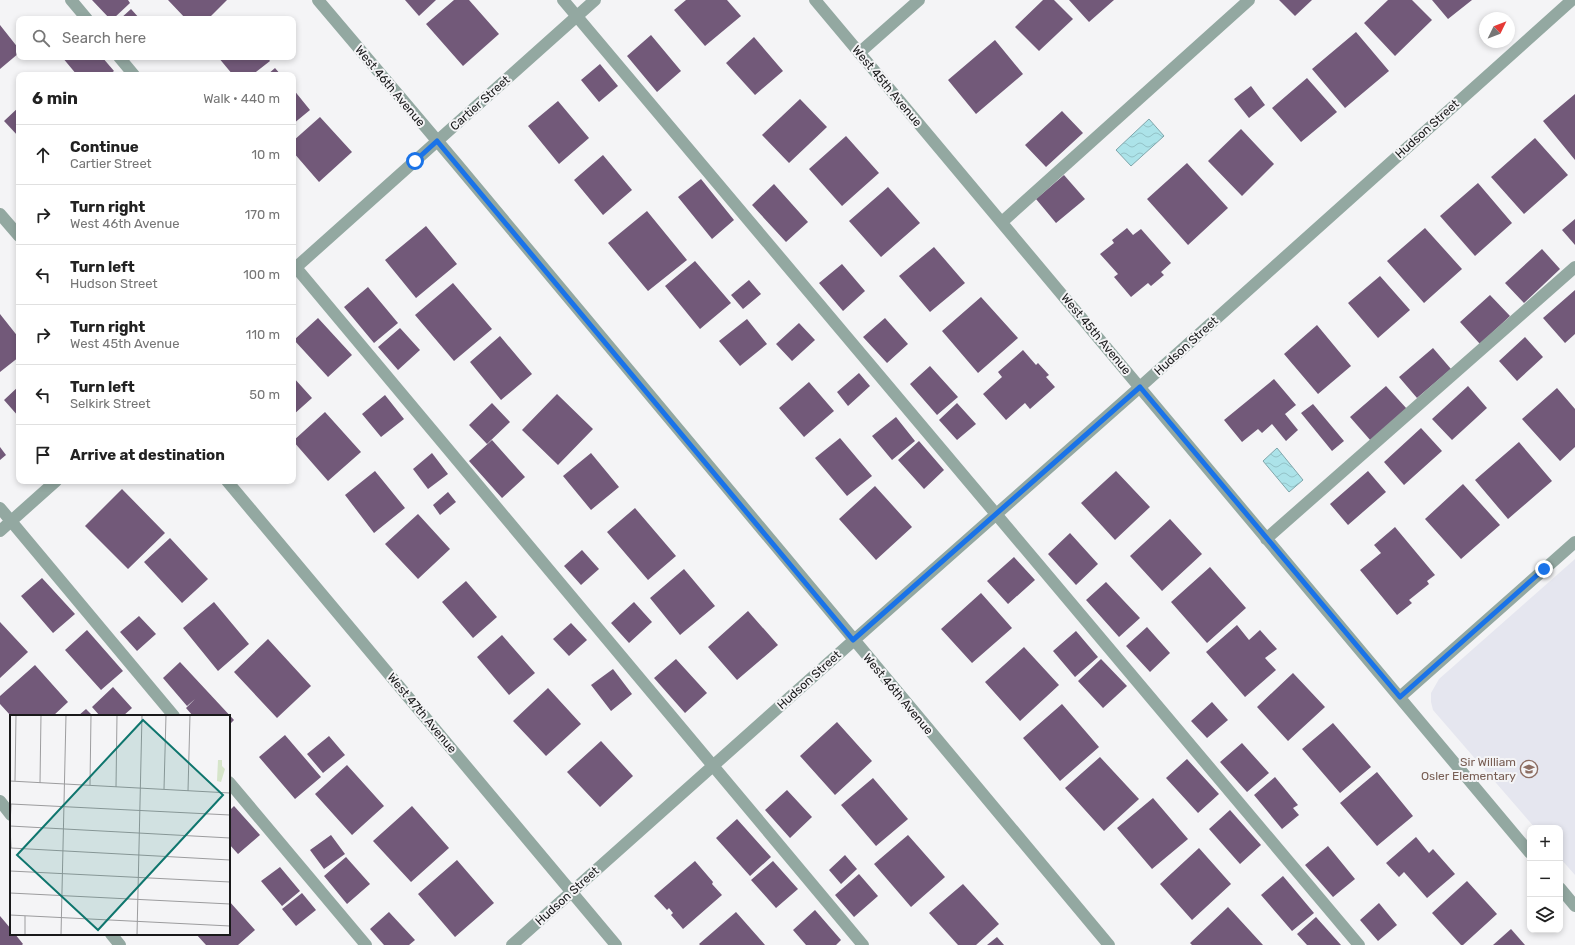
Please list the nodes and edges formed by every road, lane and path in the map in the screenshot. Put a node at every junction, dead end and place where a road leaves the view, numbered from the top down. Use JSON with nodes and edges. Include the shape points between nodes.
{"nodes":[{"id":1,"x":71,"y":0,"type":"edge"},
{"id":2,"x":318,"y":0,"type":"edge"},
{"id":3,"x":563,"y":0,"type":"edge"},
{"id":4,"x":595,"y":0,"type":"edge"},
{"id":5,"x":815,"y":0,"type":"edge"},
{"id":6,"x":919,"y":0,"type":"edge"},
{"id":7,"x":1249,"y":0,"type":"edge"},
{"id":8,"x":1572,"y":0,"type":"edge"},
{"id":9,"x":84,"y":16,"type":"edge"},
{"id":10,"x":577,"y":16,"type":"junction"},
{"id":11,"x":859,"y":53,"type":"junction"},
{"id":12,"x":122,"y":60,"type":"edge"},
{"id":13,"x":132,"y":72,"type":"edge"},
{"id":14,"x":437,"y":141,"type":"junction"},
{"id":15,"x":0,"y":214,"type":"edge"},
{"id":16,"x":1002,"y":222,"type":"junction"},
{"id":17,"x":16,"y":233,"type":"edge"},
{"id":18,"x":296,"y":265,"type":"edge"},
{"id":19,"x":1575,"y":267,"type":"edge"},
{"id":20,"x":296,"y":269,"type":"edge"},
{"id":21,"x":1140,"y":387,"type":"junction"},
{"id":22,"x":53,"y":484,"type":"edge"},
{"id":23,"x":230,"y":484,"type":"edge"},
{"id":24,"x":0,"y":508,"type":"edge"},
{"id":25,"x":997,"y":514,"type":"junction"},
{"id":26,"x":11,"y":522,"type":"junction"},
{"id":27,"x":0,"y":531,"type":"edge"},
{"id":28,"x":1266,"y":539,"type":"junction"},
{"id":29,"x":1575,"y":542,"type":"edge"},
{"id":30,"x":853,"y":640,"type":"junction"},
{"id":31,"x":1400,"y":697,"type":"junction"},
{"id":32,"x":173,"y":715,"type":"edge"},
{"id":33,"x":714,"y":767,"type":"junction"},
{"id":34,"x":230,"y":783,"type":"edge"},
{"id":35,"x":0,"y":801,"type":"edge"},
{"id":36,"x":10,"y":813,"type":"edge"},
{"id":37,"x":1527,"y":848,"type":"edge"},
{"id":38,"x":572,"y":892,"type":"junction"},
{"id":39,"x":1563,"y":892,"type":"edge"},
{"id":40,"x":1575,"y":906,"type":"edge"},
{"id":41,"x":112,"y":935,"type":"edge"},
{"id":42,"x":120,"y":945,"type":"edge"},
{"id":43,"x":366,"y":945,"type":"edge"},
{"id":44,"x":512,"y":945,"type":"edge"},
{"id":45,"x":616,"y":945,"type":"edge"},
{"id":46,"x":863,"y":945,"type":"edge"},
{"id":47,"x":1109,"y":945,"type":"edge"},
{"id":48,"x":1359,"y":945,"type":"edge"}],
"edges":[{"from":1,"to":9,"type":"street"},
{"from":2,"to":14,"type":"street","name":"West 46th Avenue"},
{"from":3,"to":10,"type":"street"},
{"from":4,"to":10,"type":"street","name":"Cartier Street"},
{"from":5,"to":11,"type":"street","name":"West 45th Avenue"},
{"from":6,"to":11,"type":"street"},
{"from":7,"to":16,"type":"street"},
{"from":8,"to":21,"type":"street","name":"Hudson Street"},
{"from":10,"to":14,"type":"street","name":"Cartier Street"},
{"from":10,"to":25,"type":"street"},
{"from":11,"to":16,"type":"street","name":"West 45th Avenue"},
{"from":12,"to":13,"type":"street"},
{"from":14,"to":18,"type":"street","name":"Cartier Street"},
{"from":14,"to":30,"type":"street","name":"West 46th Avenue"},
{"from":15,"to":17,"type":"street"},
{"from":16,"to":21,"type":"street","name":"West 45th Avenue"},
{"from":19,"to":28,"type":"street"},
{"from":20,"to":33,"type":"street"},
{"from":21,"to":25,"type":"street","name":"Hudson Street"},
{"from":21,"to":28,"type":"street","name":"West 45th Avenue"},
{"from":22,"to":26,"type":"street"},
{"from":23,"to":38,"type":"street","name":"West 47th Avenue"},
{"from":24,"to":26,"type":"street"},
{"from":25,"to":30,"type":"street","name":"Hudson Street"},
{"from":25,"to":48,"type":"street"},
{"from":26,"to":27,"type":"street"},
{"from":26,"to":32,"type":"street"},
{"from":28,"to":31,"type":"street","name":"West 45th Avenue"},
{"from":29,"to":31,"type":"street"},
{"from":30,"to":33,"type":"street","name":"Hudson Street"},
{"from":30,"to":47,"type":"street","name":"West 46th Avenue"},
{"from":31,"to":37,"type":"street","name":"West 45th Avenue"},
{"from":33,"to":38,"type":"street","name":"Hudson Street"},
{"from":33,"to":46,"type":"street"},
{"from":34,"to":43,"type":"street"},
{"from":35,"to":36,"type":"street"},
{"from":38,"to":44,"type":"street","name":"Hudson Street"},
{"from":38,"to":45,"type":"street","name":"West 47th Avenue"},
{"from":39,"to":40,"type":"street"},
{"from":41,"to":42,"type":"street"}]}
